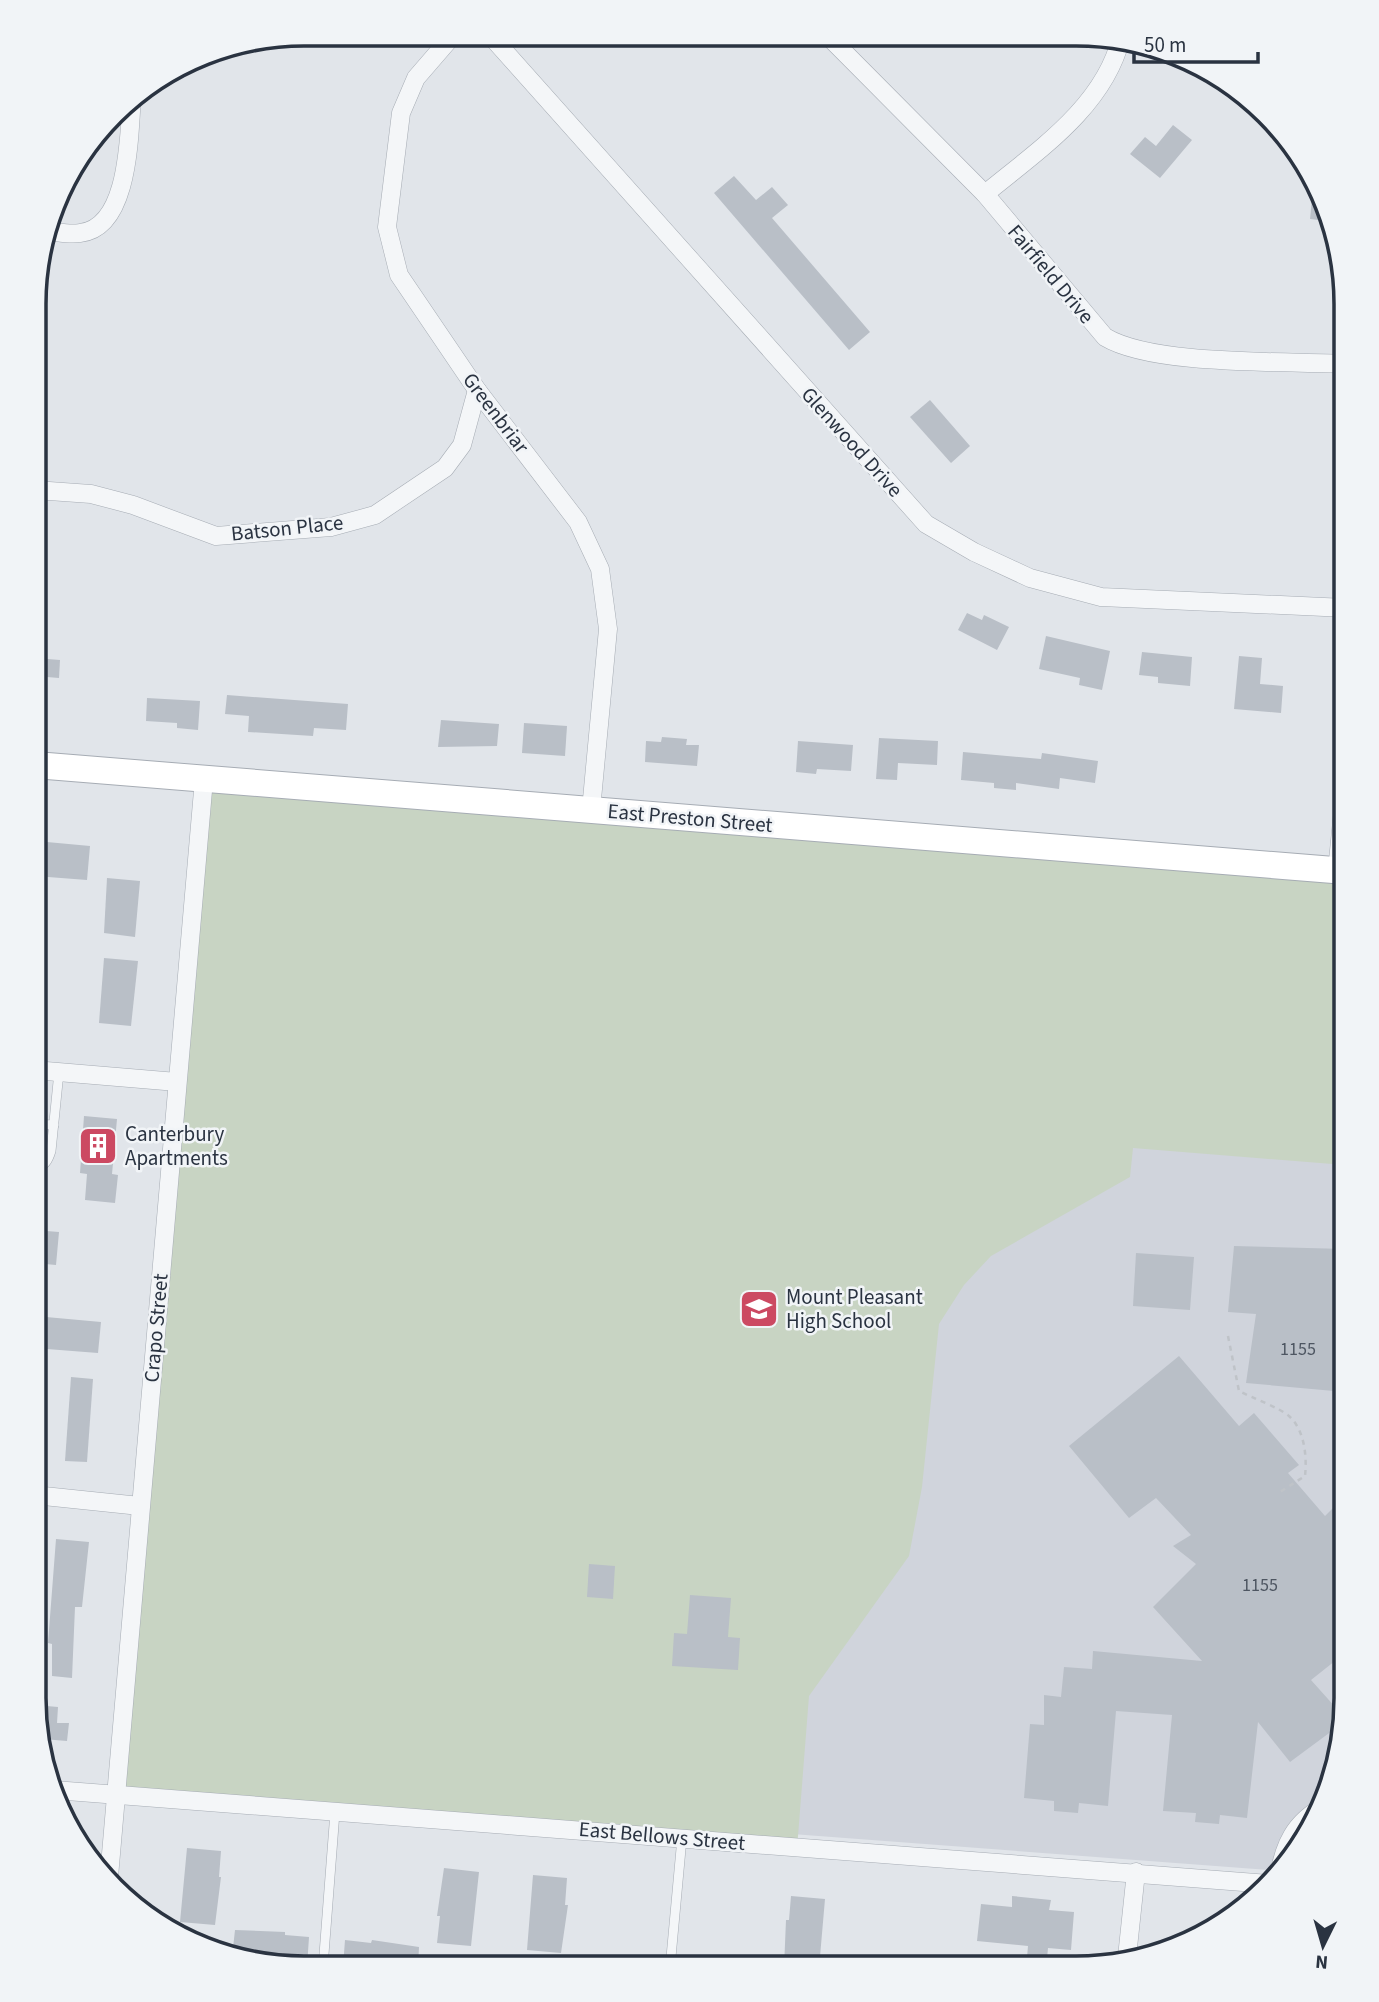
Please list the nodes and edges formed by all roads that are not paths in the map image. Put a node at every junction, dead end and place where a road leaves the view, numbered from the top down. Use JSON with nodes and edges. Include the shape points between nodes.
{"nodes":[{"id":1,"x":444,"y":46,"type":"edge"},
{"id":2,"x":500,"y":46,"type":"edge"},
{"id":3,"x":838,"y":46,"type":"edge"},
{"id":4,"x":1117,"y":49,"type":"edge"},
{"id":5,"x":130,"y":112,"type":"edge"},
{"id":6,"x":985,"y":194,"type":"junction"},
{"id":7,"x":55,"y":232,"type":"edge"},
{"id":8,"x":1334,"y":363,"type":"edge"},
{"id":9,"x":477,"y":390,"type":"junction"},
{"id":10,"x":46,"y":492,"type":"edge"},
{"id":11,"x":1334,"y":607,"type":"edge"},
{"id":12,"x":46,"y":766,"type":"edge"},
{"id":13,"x":204,"y":779,"type":"junction"},
{"id":14,"x":591,"y":810,"type":"junction"},
{"id":15,"x":1334,"y":870,"type":"edge"},
{"id":16,"x":46,"y":1071,"type":"edge"},
{"id":17,"x":59,"y":1072,"type":"junction"},
{"id":18,"x":177,"y":1082,"type":"junction"},
{"id":19,"x":46,"y":1125,"type":"edge"},
{"id":20,"x":54,"y":1125,"type":"junction"},
{"id":21,"x":46,"y":1162,"type":"edge"},
{"id":22,"x":46,"y":1496,"type":"edge"},
{"id":23,"x":140,"y":1506,"type":"junction"},
{"id":24,"x":62,"y":1791,"type":"edge"},
{"id":25,"x":115,"y":1795,"type":"junction"},
{"id":26,"x":1308,"y":1810,"type":"edge"},
{"id":27,"x":335,"y":1812,"type":"junction"},
{"id":28,"x":681,"y":1838,"type":"junction"},
{"id":29,"x":1279,"y":1858,"type":"edge"},
{"id":30,"x":110,"y":1870,"type":"edge"},
{"id":31,"x":1136,"y":1872,"type":"junction"},
{"id":32,"x":1256,"y":1883,"type":"edge"},
{"id":33,"x":1128,"y":1952,"type":"edge"},
{"id":34,"x":324,"y":1956,"type":"edge"},
{"id":35,"x":671,"y":1956,"type":"edge"}],
"edges":[{"from":1,"to":9,"type":"street","name":"Greenbriar","via":[[416,78],[401,113],[387,227],[399,275]]},
{"from":2,"to":11,"type":"street","name":"Glenwood Drive","via":[[926,524],[1030,578],[1101,597]]},
{"from":3,"to":6,"type":"street","name":"Fairfield Drive"},
{"from":4,"to":6,"type":"street","via":[[1109,75],[1063,130]]},
{"from":5,"to":7,"type":"street","via":[[118,203],[105,219],[82,234]]},
{"from":6,"to":8,"type":"street","name":"Fairfield Drive","via":[[1082,313],[1120,346],[1158,355]]},
{"from":9,"to":10,"type":"street","name":"Batson Place","via":[[462,445],[446,468],[374,515],[331,527],[216,536],[91,494]]},
{"from":9,"to":14,"type":"street","name":"Greenbriar","via":[[578,522],[600,569],[608,629]]},
{"from":12,"to":13,"type":"street","name":"East Preston Street"},
{"from":13,"to":14,"type":"street","name":"East Preston Street"},
{"from":13,"to":18,"type":"street","name":"Crapo Street"},
{"from":14,"to":15,"type":"street","name":"East Preston Street"},
{"from":16,"to":17,"type":"street"},
{"from":17,"to":18,"type":"street"},
{"from":17,"to":20,"type":"lane"},
{"from":18,"to":23,"type":"street","name":"Crapo Street"},
{"from":19,"to":20,"type":"lane"},
{"from":20,"to":21,"type":"lane"},
{"from":22,"to":23,"type":"street"},
{"from":23,"to":25,"type":"street","name":"Crapo Street"},
{"from":24,"to":25,"type":"street","name":"East Bellows Street"},
{"from":25,"to":27,"type":"street","name":"East Bellows Street"},
{"from":25,"to":30,"type":"street","name":"Crapo Street"},
{"from":26,"to":29,"type":"lane","via":[[1291,1828]]},
{"from":27,"to":28,"type":"street","name":"East Bellows Street"},
{"from":27,"to":34,"type":"lane"},
{"from":28,"to":31,"type":"street","name":"East Bellows Street"},
{"from":28,"to":35,"type":"lane"},
{"from":31,"to":32,"type":"street","name":"East Bellows Street"},
{"from":31,"to":33,"type":"street"}]}
